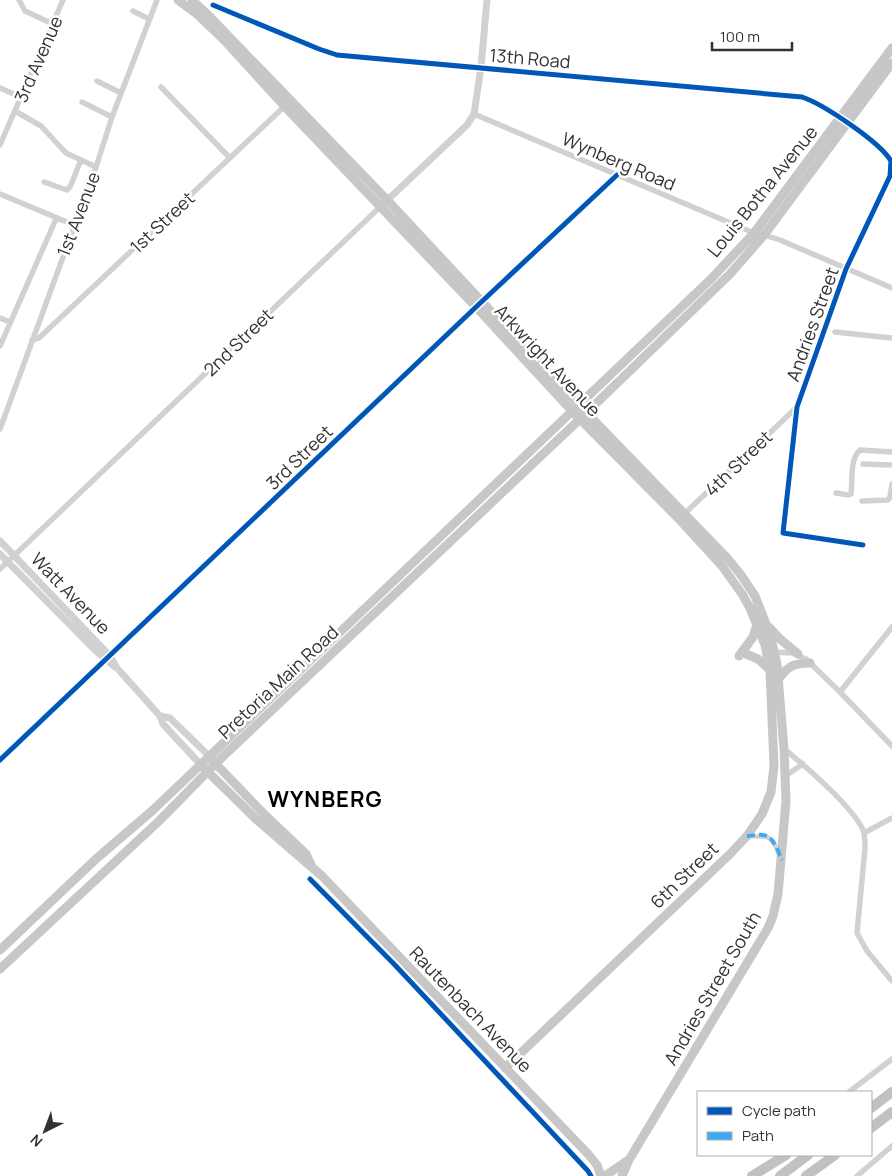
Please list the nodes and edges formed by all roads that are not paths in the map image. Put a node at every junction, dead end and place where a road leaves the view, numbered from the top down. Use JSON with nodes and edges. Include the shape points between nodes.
{"nodes":[{"id":1,"x":18,"y":0,"type":"edge"},
{"id":2,"x":63,"y":0,"type":"edge"},
{"id":3,"x":157,"y":0,"type":"edge"},
{"id":4,"x":178,"y":0,"type":"edge"},
{"id":5,"x":192,"y":0,"type":"edge"},
{"id":6,"x":487,"y":0,"type":"edge"},
{"id":7,"x":213,"y":5,"type":"dead end"},
{"id":8,"x":133,"y":11,"type":"dead end"},
{"id":9,"x":149,"y":19,"type":"junction"},
{"id":10,"x":53,"y":24,"type":"junction"},
{"id":11,"x":892,"y":48,"type":"edge"},
{"id":12,"x":892,"y":63,"type":"edge"},
{"id":13,"x":481,"y":67,"type":"junction"},
{"id":14,"x":97,"y":81,"type":"dead end"},
{"id":15,"x":161,"y":87,"type":"dead end"},
{"id":16,"x":0,"y":88,"type":"edge"},
{"id":17,"x":121,"y":93,"type":"junction"},
{"id":18,"x":21,"y":97,"type":"junction"},
{"id":19,"x":82,"y":102,"type":"dead end"},
{"id":20,"x":288,"y":104,"type":"junction"},
{"id":21,"x":15,"y":111,"type":"junction"},
{"id":22,"x":474,"y":114,"type":"junction"},
{"id":23,"x":112,"y":117,"type":"junction"},
{"id":24,"x":844,"y":121,"type":"junction"},
{"id":25,"x":0,"y":145,"type":"edge"},
{"id":26,"x":230,"y":158,"type":"junction"},
{"id":27,"x":81,"y":160,"type":"junction"},
{"id":28,"x":96,"y":168,"type":"junction"},
{"id":29,"x":618,"y":175,"type":"junction"},
{"id":30,"x":44,"y":182,"type":"dead end"},
{"id":31,"x":0,"y":194,"type":"edge"},
{"id":32,"x":384,"y":204,"type":"junction"},
{"id":33,"x":56,"y":218,"type":"junction"},
{"id":34,"x":773,"y":222,"type":"junction"},
{"id":35,"x":74,"y":225,"type":"junction"},
{"id":36,"x":754,"y":233,"type":"junction"},
{"id":37,"x":764,"y":235,"type":"junction"},
{"id":38,"x":780,"y":240,"type":"junction"},
{"id":39,"x":846,"y":269,"type":"junction"},
{"id":40,"x":892,"y":288,"type":"edge"},
{"id":41,"x":479,"y":304,"type":"junction"},
{"id":42,"x":0,"y":318,"type":"edge"},
{"id":43,"x":10,"y":322,"type":"junction"},
{"id":44,"x":835,"y":332,"type":"dead end"},
{"id":45,"x":892,"y":338,"type":"edge"},
{"id":46,"x":32,"y":340,"type":"junction"},
{"id":47,"x":0,"y":346,"type":"edge"},
{"id":48,"x":562,"y":400,"type":"junction"},
{"id":49,"x":575,"y":407,"type":"junction"},
{"id":50,"x":797,"y":407,"type":"junction"},
{"id":51,"x":583,"y":416,"type":"junction"},
{"id":52,"x":560,"y":421,"type":"junction"},
{"id":53,"x":0,"y":428,"type":"edge"},
{"id":54,"x":590,"y":428,"type":"junction"},
{"id":55,"x":568,"y":430,"type":"junction"},
{"id":56,"x":892,"y":451,"type":"edge"},
{"id":57,"x":864,"y":464,"type":"dead end"},
{"id":58,"x":891,"y":466,"type":"edge"},
{"id":59,"x":892,"y":484,"type":"edge"},
{"id":60,"x":836,"y":493,"type":"dead end"},
{"id":61,"x":862,"y":501,"type":"dead end"},
{"id":62,"x":682,"y":516,"type":"junction"},
{"id":63,"x":0,"y":542,"type":"edge"},
{"id":64,"x":863,"y":545,"type":"dead end"},
{"id":65,"x":0,"y":554,"type":"edge"},
{"id":66,"x":13,"y":555,"type":"junction"},
{"id":67,"x":7,"y":562,"type":"junction"},
{"id":68,"x":0,"y":569,"type":"edge"},
{"id":69,"x":762,"y":623,"type":"junction"},
{"id":70,"x":892,"y":627,"type":"edge"},
{"id":71,"x":771,"y":652,"type":"junction"},
{"id":72,"x":798,"y":654,"type":"junction"},
{"id":73,"x":108,"y":658,"type":"junction"},
{"id":74,"x":810,"y":663,"type":"junction"},
{"id":75,"x":770,"y":670,"type":"junction"},
{"id":76,"x":779,"y":679,"type":"junction"},
{"id":77,"x":840,"y":692,"type":"junction"},
{"id":78,"x":160,"y":716,"type":"junction"},
{"id":79,"x":892,"y":746,"type":"edge"},
{"id":80,"x":784,"y":749,"type":"junction"},
{"id":81,"x":209,"y":756,"type":"junction"},
{"id":82,"x":0,"y":760,"type":"edge"},
{"id":83,"x":216,"y":763,"type":"junction"},
{"id":84,"x":200,"y":764,"type":"junction"},
{"id":85,"x":802,"y":764,"type":"junction"},
{"id":86,"x":208,"y":772,"type":"junction"},
{"id":87,"x":785,"y":776,"type":"junction"},
{"id":88,"x":892,"y":818,"type":"edge"},
{"id":89,"x":267,"y":822,"type":"junction"},
{"id":90,"x":864,"y":833,"type":"junction"},
{"id":91,"x":747,"y":836,"type":"junction"},
{"id":92,"x":782,"y":860,"type":"junction"},
{"id":93,"x":312,"y":867,"type":"joint"},
{"id":94,"x":0,"y":950,"type":"edge"},
{"id":95,"x":0,"y":970,"type":"edge"},
{"id":96,"x":892,"y":982,"type":"edge"},
{"id":97,"x":892,"y":1059,"type":"edge"},
{"id":98,"x":505,"y":1068,"type":"junction"},
{"id":99,"x":892,"y":1090,"type":"edge"},
{"id":100,"x":850,"y":1091,"type":"edge"},
{"id":101,"x":872,"y":1101,"type":"edge"},
{"id":102,"x":872,"y":1107,"type":"edge"},
{"id":103,"x":892,"y":1112,"type":"edge"},
{"id":104,"x":872,"y":1127,"type":"edge"},
{"id":105,"x":892,"y":1146,"type":"edge"},
{"id":106,"x":784,"y":1156,"type":"edge"},
{"id":107,"x":807,"y":1156,"type":"edge"},
{"id":108,"x":834,"y":1156,"type":"edge"},
{"id":109,"x":839,"y":1156,"type":"edge"},
{"id":110,"x":629,"y":1160,"type":"junction"},
{"id":111,"x":601,"y":1176,"type":"edge"},
{"id":112,"x":605,"y":1176,"type":"edge"},
{"id":113,"x":622,"y":1176,"type":"edge"},
{"id":114,"x":752,"y":1176,"type":"edge"},
{"id":115,"x":780,"y":1176,"type":"edge"},
{"id":116,"x":806,"y":1176,"type":"edge"},
{"id":117,"x":816,"y":1176,"type":"edge"},
{"id":118,"x":856,"y":1176,"type":"edge"}],
"edges":[{"from":1,"to":10,"type":"street","via":[[25,11]]},
{"from":2,"to":10,"type":"street","name":"3rd Avenue"},
{"from":3,"to":9,"type":"street","name":"1st Avenue"},
{"from":4,"to":20,"type":"main road","name":"Arkwright Avenue","via":[[210,26]]},
{"from":5,"to":20,"type":"main road","name":"Arkwright Avenue"},
{"from":6,"to":13,"type":"street"},
{"from":7,"to":13,"type":"street","name":"13th Road","via":[[337,55]]},
{"from":8,"to":9,"type":"street"},
{"from":9,"to":17,"type":"street","name":"1st Avenue"},
{"from":10,"to":18,"type":"street","name":"3rd Avenue"},
{"from":11,"to":24,"type":"main road","name":"Louis Botha Avenue"},
{"from":12,"to":24,"type":"main road","name":"Louis Botha Avenue"},
{"from":13,"to":22,"type":"street"},
{"from":13,"to":24,"type":"street","name":"13th Road","via":[[802,97]]},
{"from":14,"to":17,"type":"street"},
{"from":15,"to":26,"type":"street"},
{"from":16,"to":18,"type":"street"},
{"from":17,"to":23,"type":"street","name":"1st Avenue"},
{"from":18,"to":21,"type":"street","name":"3rd Avenue"},
{"from":19,"to":23,"type":"street"},
{"from":20,"to":26,"type":"street","name":"1st Street"},
{"from":20,"to":32,"type":"main road","name":"Arkwright Avenue"},
{"from":21,"to":25,"type":"street","name":"3rd Avenue"},
{"from":21,"to":27,"type":"street","via":[[36,122],[62,150]]},
{"from":22,"to":29,"type":"street","name":"Wynberg Road"},
{"from":22,"to":32,"type":"street","name":"2nd Street","via":[[467,125]]},
{"from":23,"to":28,"type":"street","name":"1st Avenue"},
{"from":24,"to":34,"type":"main road","name":"Louis Botha Avenue"},
{"from":24,"to":36,"type":"main road","name":"Louis Botha Avenue"},
{"from":24,"to":39,"type":"street","name":"Andries Street","via":[[884,152],[891,161],[892,169]]},
{"from":26,"to":46,"type":"street","name":"1st Street","via":[[39,338]]},
{"from":27,"to":28,"type":"street"},
{"from":27,"to":30,"type":"street","via":[[69,189]]},
{"from":28,"to":35,"type":"street","name":"1st Avenue"},
{"from":29,"to":36,"type":"street","name":"Wynberg Road"},
{"from":29,"to":41,"type":"street","name":"3rd Street"},
{"from":31,"to":33,"type":"street"},
{"from":32,"to":41,"type":"main road","name":"Arkwright Avenue"},
{"from":32,"to":66,"type":"street","name":"2nd Street"},
{"from":33,"to":35,"type":"street"},
{"from":33,"to":43,"type":"street"},
{"from":34,"to":37,"type":"main road","name":"Louis Botha Avenue"},
{"from":34,"to":38,"type":"street","via":[[772,232]]},
{"from":35,"to":46,"type":"street","name":"1st Avenue"},
{"from":36,"to":49,"type":"main road","name":"Louis Botha Avenue","via":[[711,280]]},
{"from":37,"to":38,"type":"street"},
{"from":37,"to":51,"type":"main road","name":"Louis Botha Avenue","via":[[726,278]]},
{"from":38,"to":39,"type":"street"},
{"from":39,"to":40,"type":"street"},
{"from":39,"to":50,"type":"street","name":"Andries Street"},
{"from":41,"to":48,"type":"main road","name":"Arkwright Avenue"},
{"from":41,"to":49,"type":"main road","name":"Arkwright Avenue"},
{"from":41,"to":73,"type":"street","name":"3rd Street"},
{"from":42,"to":43,"type":"street"},
{"from":43,"to":47,"type":"street"},
{"from":44,"to":45,"type":"street"},
{"from":46,"to":53,"type":"street","name":"1st Avenue"},
{"from":48,"to":49,"type":"main road","name":"Arkwright Avenue"},
{"from":48,"to":52,"type":"main road"},
{"from":49,"to":51,"type":"main road","name":"Arkwright Avenue"},
{"from":49,"to":52,"type":"main road","name":"Pretoria Main Road"},
{"from":50,"to":62,"type":"street","name":"4th Street"},
{"from":50,"to":64,"type":"street","name":"Andries Street","via":[[783,533]]},
{"from":51,"to":54,"type":"main road","name":"Arkwright Avenue"},
{"from":51,"to":55,"type":"main road","name":"Pretoria Main Road"},
{"from":51,"to":62,"type":"main road","name":"Arkwright Avenue"},
{"from":52,"to":81,"type":"main road","name":"Pretoria Main Road"},
{"from":54,"to":55,"type":"main road"},
{"from":54,"to":62,"type":"main road","name":"Arkwright Avenue"},
{"from":55,"to":83,"type":"main road","name":"Pretoria Main Road"},
{"from":56,"to":58,"type":"street"},
{"from":56,"to":60,"type":"street","via":[[860,450],[853,463],[851,494]]},
{"from":57,"to":58,"type":"street"},
{"from":59,"to":61,"type":"street","via":[[888,500]]},
{"from":62,"to":69,"type":"main road","name":"Arkwright Avenue","via":[[734,581]]},
{"from":63,"to":66,"type":"street","name":"Watt Avenue"},
{"from":65,"to":67,"type":"street","name":"Watt Avenue"},
{"from":66,"to":67,"type":"street","name":"2nd Street"},
{"from":66,"to":73,"type":"street","name":"Watt Avenue"},
{"from":67,"to":68,"type":"street","name":"2nd Street"},
{"from":67,"to":73,"type":"street","name":"Watt Avenue"},
{"from":69,"to":71,"type":"main road","name":"Arkwright Avenue"},
{"from":69,"to":72,"type":"main road"},
{"from":69,"to":75,"type":"main road","via":[[742,655],[758,659]]},
{"from":70,"to":77,"type":"street"},
{"from":71,"to":72,"type":"street"},
{"from":71,"to":75,"type":"main road","name":"6th Street"},
{"from":71,"to":76,"type":"main road","name":"Andries Street South"},
{"from":72,"to":74,"type":"street"},
{"from":73,"to":78,"type":"street","name":"Watt Avenue"},
{"from":73,"to":82,"type":"street","name":"3rd Street"},
{"from":74,"to":76,"type":"main road","via":[[790,666]]},
{"from":74,"to":77,"type":"street"},
{"from":75,"to":91,"type":"main road","name":"6th Street","via":[[773,780],[765,807]]},
{"from":76,"to":80,"type":"main road","name":"Andries Street South"},
{"from":77,"to":79,"type":"street"},
{"from":78,"to":81,"type":"street","name":"Watt Avenue","via":[[170,718]]},
{"from":78,"to":84,"type":"street","name":"Watt Avenue","via":[[163,724]]},
{"from":80,"to":85,"type":"street"},
{"from":80,"to":87,"type":"main road","name":"Andries Street South"},
{"from":81,"to":83,"type":"main road","name":"Watt Avenue"},
{"from":81,"to":84,"type":"main road","name":"Pretoria Main Road"},
{"from":83,"to":86,"type":"main road","name":"Pretoria Main Road"},
{"from":83,"to":89,"type":"main road","name":"Watt Avenue"},
{"from":84,"to":86,"type":"main road","name":"Watt Avenue"},
{"from":84,"to":94,"type":"main road","name":"Pretoria Main Road"},
{"from":85,"to":87,"type":"street"},
{"from":85,"to":90,"type":"street","via":[[854,816]]},
{"from":86,"to":89,"type":"main road","name":"Watt Avenue"},
{"from":86,"to":95,"type":"main road","name":"Pretoria Main Road"},
{"from":87,"to":92,"type":"main road","name":"Andries Street South"},
{"from":88,"to":90,"type":"street"},
{"from":89,"to":93,"type":"main road","name":"Watt Avenue","via":[[306,854]]},
{"from":90,"to":96,"type":"street","via":[[857,933]]},
{"from":91,"to":92,"type":"street","via":[[768,837]]},
{"from":91,"to":98,"type":"main road","name":"6th Street"},
{"from":92,"to":110,"type":"main road","name":"Andries Street South","via":[[776,906],[768,928]]},
{"from":93,"to":98,"type":"main road","name":"Rautenbach Avenue"},
{"from":97,"to":100,"type":"street"},
{"from":98,"to":111,"type":"main road","name":"Rautenbach Avenue","via":[[588,1154]]},
{"from":99,"to":101,"type":"highway"},
{"from":99,"to":102,"type":"highway"},
{"from":103,"to":104,"type":"highway"},
{"from":105,"to":118,"type":"street"},
{"from":106,"to":114,"type":"highway"},
{"from":107,"to":115,"type":"highway"},
{"from":108,"to":116,"type":"highway"},
{"from":109,"to":117,"type":"highway"},
{"from":110,"to":112,"type":"main road"},
{"from":110,"to":113,"type":"main road","name":"Andries Street South"}]}
